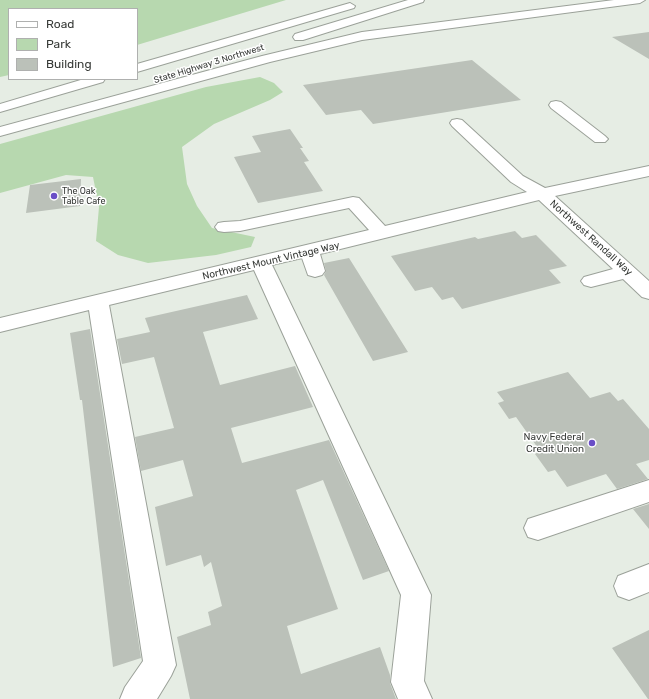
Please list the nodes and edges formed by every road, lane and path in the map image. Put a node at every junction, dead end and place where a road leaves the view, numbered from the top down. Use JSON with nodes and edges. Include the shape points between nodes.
{"nodes":[{"id":1,"x":419,"y":0,"type":"edge"},
{"id":2,"x":640,"y":0,"type":"edge"},
{"id":3,"x":332,"y":1,"type":"edge"},
{"id":4,"x":362,"y":2,"type":"dead end"},
{"id":5,"x":138,"y":58,"type":"edge"},
{"id":6,"x":138,"y":68,"type":"edge"},
{"id":7,"x":64,"y":80,"type":"edge"},
{"id":8,"x":95,"y":80,"type":"edge"},
{"id":9,"x":0,"y":99,"type":"edge"},
{"id":10,"x":556,"y":105,"type":"dead end"},
{"id":11,"x":0,"y":108,"type":"edge"},
{"id":12,"x":457,"y":123,"type":"dead end"},
{"id":13,"x":0,"y":130,"type":"edge"},
{"id":14,"x":600,"y":139,"type":"dead end"},
{"id":15,"x":649,"y":171,"type":"edge"},
{"id":16,"x":542,"y":194,"type":"junction"},
{"id":17,"x":224,"y":227,"type":"dead end"},
{"id":18,"x":382,"y":234,"type":"junction"},
{"id":19,"x":310,"y":251,"type":"junction"},
{"id":20,"x":261,"y":263,"type":"junction"},
{"id":21,"x":314,"y":271,"type":"dead end"},
{"id":22,"x":627,"y":272,"type":"junction"},
{"id":23,"x":591,"y":281,"type":"dead end"},
{"id":24,"x":649,"y":292,"type":"edge"},
{"id":25,"x":98,"y":302,"type":"junction"},
{"id":26,"x":0,"y":325,"type":"edge"},
{"id":27,"x":649,"y":491,"type":"edge"},
{"id":28,"x":538,"y":528,"type":"dead end"},
{"id":29,"x":137,"y":699,"type":"edge"},
{"id":30,"x":415,"y":699,"type":"edge"}],
"edges":[{"from":1,"to":13,"type":"main road","name":"State Highway 3 Northwest"},
{"from":2,"to":13,"type":"main road","via":[[362,36]]},
{"from":3,"to":5,"type":"main road"},
{"from":4,"to":6,"type":"main road","name":"State Highway 3 Northwest"},
{"from":7,"to":9,"type":"main road"},
{"from":8,"to":11,"type":"main road"},
{"from":10,"to":14,"type":"main road"},
{"from":12,"to":16,"type":"main road","via":[[517,179]]},
{"from":15,"to":16,"type":"main road","name":"Northwest Randall Way"},
{"from":16,"to":18,"type":"main road","name":"Northwest Mount Vintage Way"},
{"from":16,"to":22,"type":"main road","name":"Northwest Randall Way"},
{"from":17,"to":18,"type":"main road","via":[[240,226],[353,202]]},
{"from":18,"to":19,"type":"main road","name":"Northwest Mount Vintage Way","via":[[356,249]]},
{"from":19,"to":20,"type":"main road","name":"Northwest Mount Vintage Way"},
{"from":19,"to":21,"type":"main road"},
{"from":20,"to":25,"type":"main road","name":"Northwest Mount Vintage Way"},
{"from":20,"to":30,"type":"main road","via":[[416,595],[407,682]]},
{"from":22,"to":23,"type":"main road"},
{"from":22,"to":24,"type":"main road","name":"Northwest Randall Way"},
{"from":25,"to":26,"type":"main road","name":"Northwest Mount Vintage Way"},
{"from":25,"to":29,"type":"main road","via":[[160,665]]},
{"from":27,"to":28,"type":"main road"}]}
